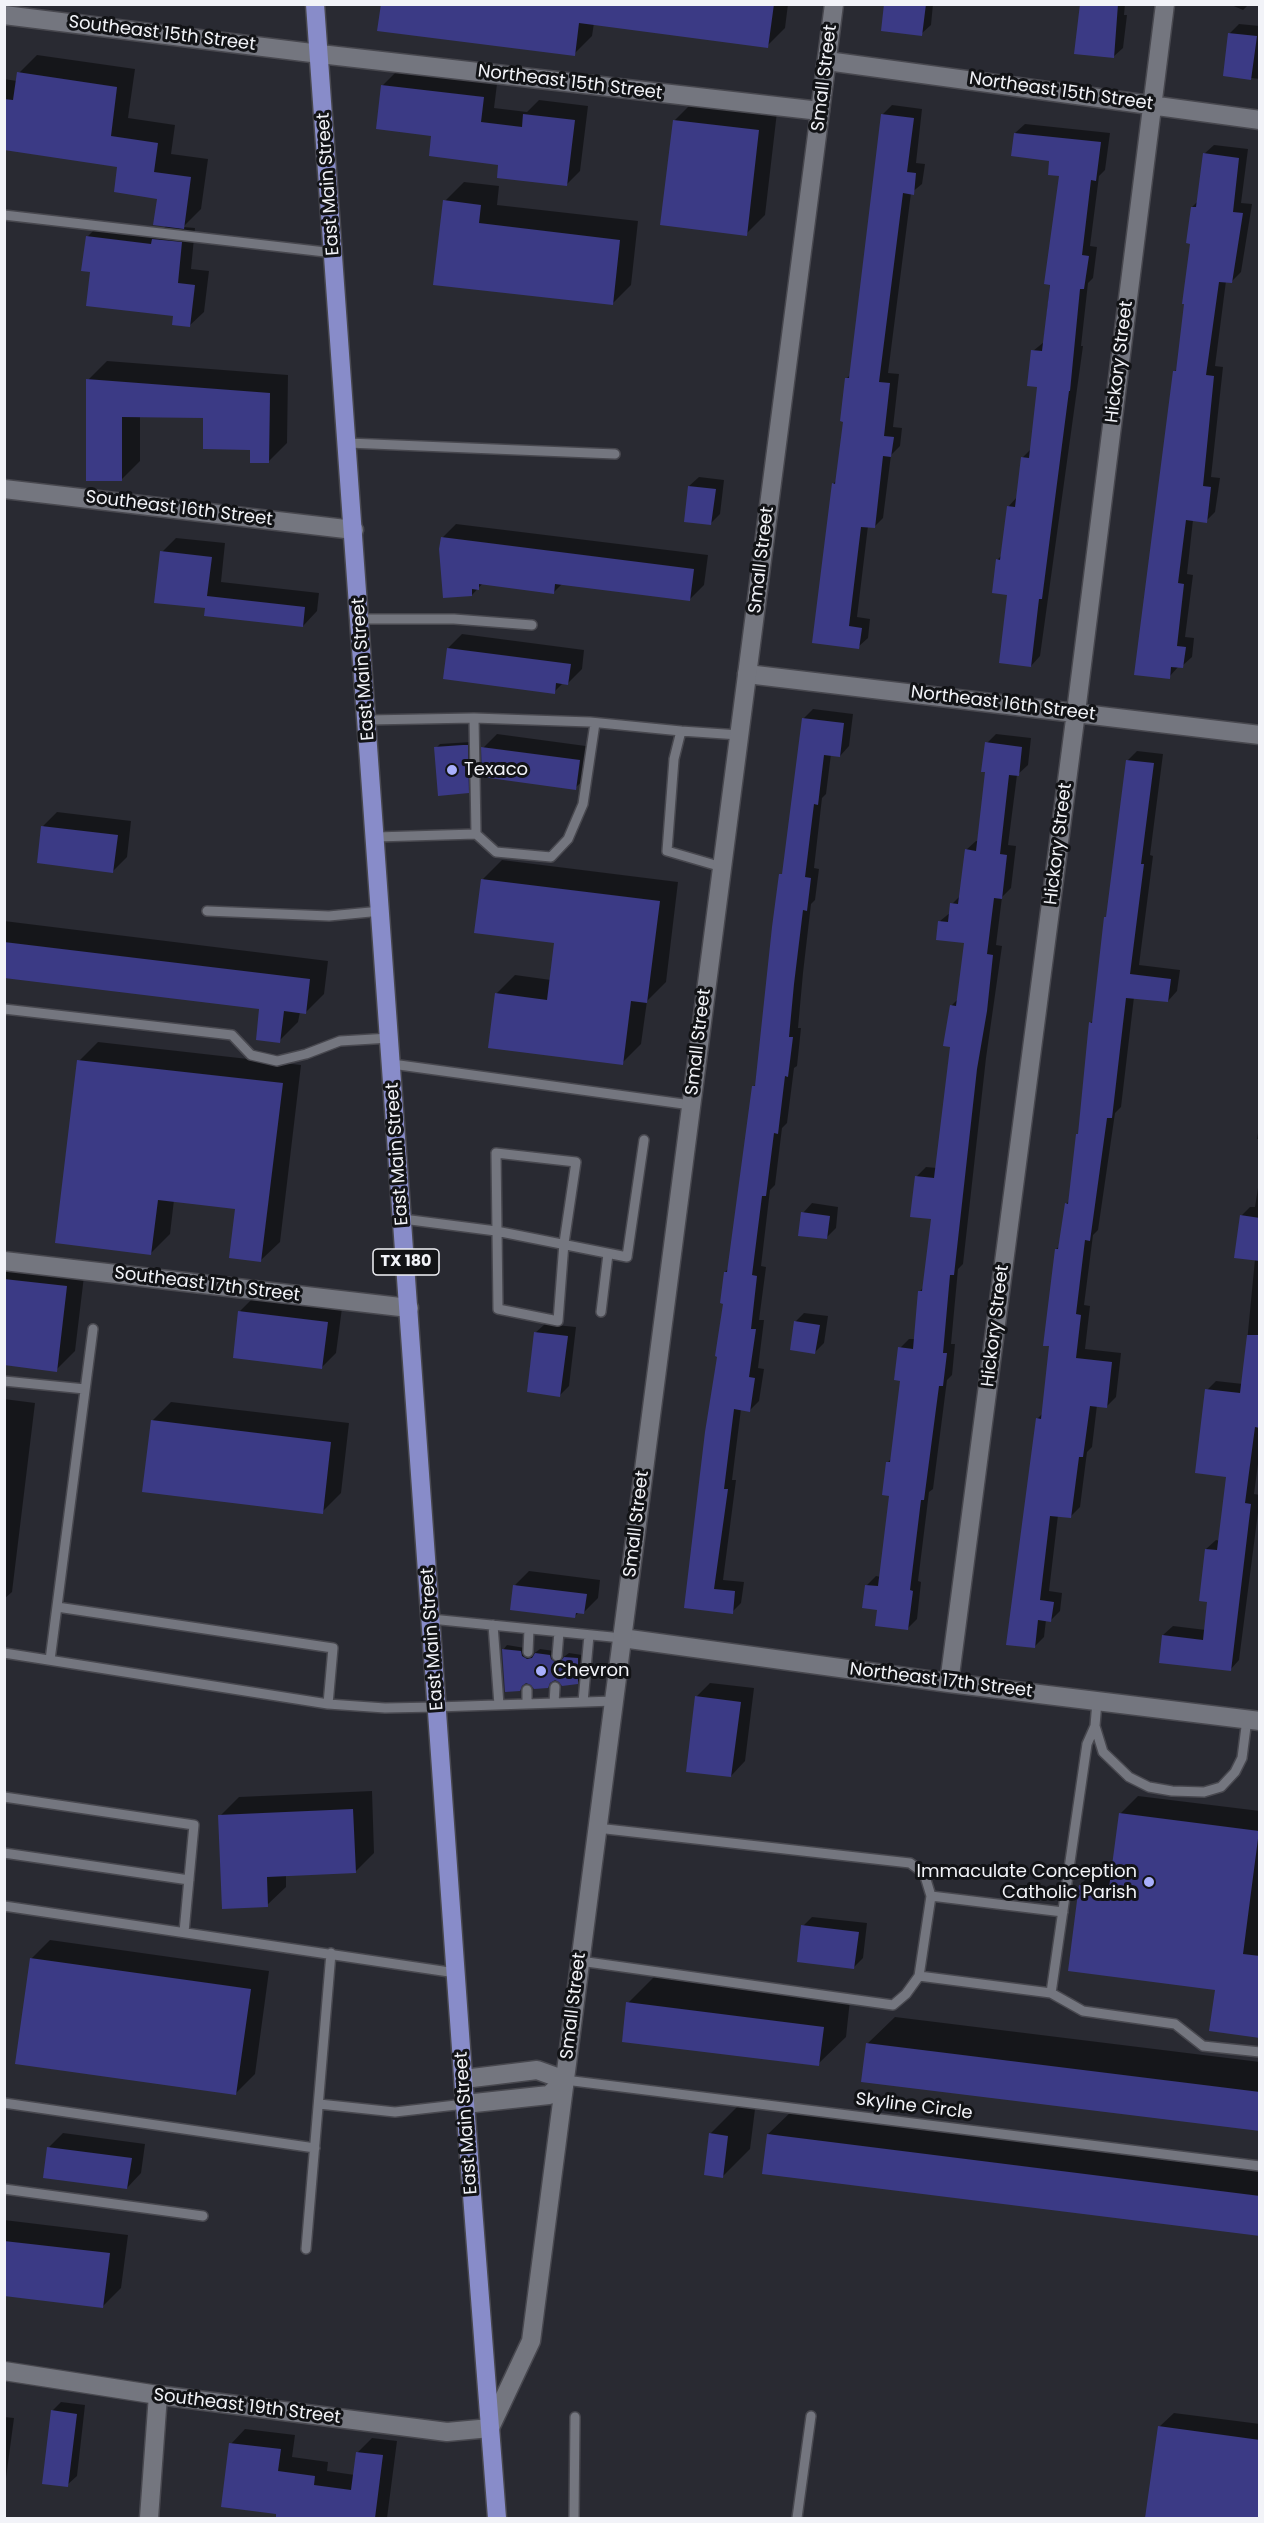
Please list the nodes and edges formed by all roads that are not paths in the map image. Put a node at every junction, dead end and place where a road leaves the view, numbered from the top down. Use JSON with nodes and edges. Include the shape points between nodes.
{"nodes":[{"id":1,"x":315,"y":4,"type":"edge"},
{"id":2,"x":834,"y":4,"type":"edge"},
{"id":3,"x":1165,"y":4,"type":"edge"},
{"id":4,"x":4,"y":15,"type":"edge"},
{"id":5,"x":320,"y":54,"type":"junction"},
{"id":6,"x":827,"y":61,"type":"junction"},
{"id":7,"x":1153,"y":104,"type":"junction"},
{"id":8,"x":820,"y":111,"type":"junction"},
{"id":9,"x":1260,"y":120,"type":"edge"},
{"id":10,"x":4,"y":214,"type":"edge"},
{"id":11,"x":334,"y":253,"type":"junction"},
{"id":12,"x":348,"y":443,"type":"junction"},
{"id":13,"x":615,"y":454,"type":"dead end"},
{"id":14,"x":4,"y":489,"type":"edge"},
{"id":15,"x":354,"y":530,"type":"junction"},
{"id":16,"x":361,"y":619,"type":"junction"},
{"id":17,"x":532,"y":624,"type":"dead end"},
{"id":18,"x":747,"y":674,"type":"junction"},
{"id":19,"x":1076,"y":712,"type":"junction"},
{"id":20,"x":474,"y":718,"type":"junction"},
{"id":21,"x":368,"y":720,"type":"junction"},
{"id":22,"x":595,"y":723,"type":"junction"},
{"id":23,"x":681,"y":731,"type":"junction"},
{"id":24,"x":739,"y":735,"type":"junction"},
{"id":25,"x":1260,"y":735,"type":"edge"},
{"id":26,"x":476,"y":834,"type":"junction"},
{"id":27,"x":376,"y":837,"type":"junction"},
{"id":28,"x":722,"y":867,"type":"junction"},
{"id":29,"x":207,"y":911,"type":"dead end"},
{"id":30,"x":381,"y":911,"type":"junction"},
{"id":31,"x":4,"y":1009,"type":"edge"},
{"id":32,"x":390,"y":1038,"type":"junction"},
{"id":33,"x":392,"y":1064,"type":"junction"},
{"id":34,"x":691,"y":1105,"type":"junction"},
{"id":35,"x":644,"y":1140,"type":"dead end"},
{"id":36,"x":403,"y":1219,"type":"junction"},
{"id":37,"x":496,"y":1231,"type":"junction"},
{"id":38,"x":564,"y":1243,"type":"junction"},
{"id":39,"x":608,"y":1254,"type":"junction"},
{"id":40,"x":4,"y":1261,"type":"edge"},
{"id":41,"x":410,"y":1308,"type":"junction"},
{"id":42,"x":601,"y":1312,"type":"dead end"},
{"id":43,"x":93,"y":1329,"type":"dead end"},
{"id":44,"x":4,"y":1381,"type":"edge"},
{"id":45,"x":85,"y":1389,"type":"junction"},
{"id":46,"x":57,"y":1606,"type":"junction"},
{"id":47,"x":431,"y":1619,"type":"junction"},
{"id":48,"x":493,"y":1625,"type":"junction"},
{"id":49,"x":529,"y":1629,"type":"junction"},
{"id":50,"x":559,"y":1632,"type":"junction"},
{"id":51,"x":589,"y":1635,"type":"junction"},
{"id":52,"x":622,"y":1638,"type":"junction"},
{"id":53,"x":528,"y":1652,"type":"dead end"},
{"id":54,"x":4,"y":1653,"type":"edge"},
{"id":55,"x":557,"y":1656,"type":"dead end"},
{"id":56,"x":50,"y":1660,"type":"junction"},
{"id":57,"x":949,"y":1683,"type":"junction"},
{"id":58,"x":555,"y":1687,"type":"dead end"},
{"id":59,"x":527,"y":1690,"type":"dead end"},
{"id":60,"x":614,"y":1701,"type":"junction"},
{"id":61,"x":1097,"y":1701,"type":"junction"},
{"id":62,"x":583,"y":1702,"type":"junction"},
{"id":63,"x":554,"y":1703,"type":"junction"},
{"id":64,"x":328,"y":1704,"type":"junction"},
{"id":65,"x":526,"y":1704,"type":"junction"},
{"id":66,"x":499,"y":1706,"type":"junction"},
{"id":67,"x":437,"y":1707,"type":"junction"},
{"id":68,"x":1253,"y":1720,"type":"edge"},
{"id":69,"x":1095,"y":1726,"type":"junction"},
{"id":70,"x":4,"y":1797,"type":"edge"},
{"id":71,"x":597,"y":1827,"type":"junction"},
{"id":72,"x":4,"y":1853,"type":"edge"},
{"id":73,"x":189,"y":1880,"type":"junction"},
{"id":74,"x":931,"y":1896,"type":"junction"},
{"id":75,"x":4,"y":1906,"type":"edge"},
{"id":76,"x":1063,"y":1912,"type":"junction"},
{"id":77,"x":184,"y":1932,"type":"junction"},
{"id":78,"x":331,"y":1953,"type":"junction"},
{"id":79,"x":580,"y":1961,"type":"junction"},
{"id":80,"x":456,"y":1973,"type":"junction"},
{"id":81,"x":919,"y":1976,"type":"junction"},
{"id":82,"x":1051,"y":1992,"type":"junction"},
{"id":83,"x":1260,"y":2052,"type":"edge"},
{"id":84,"x":464,"y":2079,"type":"junction"},
{"id":85,"x":565,"y":2080,"type":"junction"},
{"id":86,"x":4,"y":2103,"type":"edge"},
{"id":87,"x":319,"y":2104,"type":"junction"},
{"id":88,"x":465,"y":2104,"type":"junction"},
{"id":89,"x":315,"y":2148,"type":"junction"},
{"id":90,"x":1260,"y":2166,"type":"edge"},
{"id":91,"x":4,"y":2189,"type":"edge"},
{"id":92,"x":203,"y":2216,"type":"dead end"},
{"id":93,"x":306,"y":2249,"type":"dead end"},
{"id":94,"x":4,"y":2371,"type":"edge"},
{"id":95,"x":158,"y":2396,"type":"junction"},
{"id":96,"x":811,"y":2415,"type":"dead end"},
{"id":97,"x":576,"y":2417,"type":"dead end"},
{"id":98,"x":490,"y":2428,"type":"junction"},
{"id":99,"x":149,"y":2518,"type":"edge"},
{"id":100,"x":497,"y":2518,"type":"edge"},
{"id":101,"x":574,"y":2518,"type":"edge"},
{"id":102,"x":796,"y":2518,"type":"edge"}],
"edges":[{"from":1,"to":5,"type":"main road","name":"East Main Street","number":"TX 180"},
{"from":2,"to":6,"type":"street","name":"Small Street"},
{"from":3,"to":7,"type":"street","name":"Hickory Street"},
{"from":4,"to":5,"type":"street","name":"Southeast 15th Street"},
{"from":5,"to":8,"type":"street","name":"Northeast 15th Street"},
{"from":5,"to":11,"type":"main road","name":"East Main Street","number":"TX 180"},
{"from":6,"to":7,"type":"street","name":"Northeast 15th Street"},
{"from":6,"to":8,"type":"street","name":"Small Street"},
{"from":7,"to":9,"type":"street","name":"Northeast 15th Street"},
{"from":7,"to":19,"type":"street","name":"Hickory Street"},
{"from":8,"to":18,"type":"street","name":"Small Street"},
{"from":10,"to":11,"type":"lane"},
{"from":11,"to":12,"type":"main road","name":"East Main Street","number":"TX 180"},
{"from":12,"to":13,"type":"lane"},
{"from":12,"to":15,"type":"main road","name":"East Main Street","number":"TX 180"},
{"from":14,"to":15,"type":"street","name":"Southeast 16th Street"},
{"from":15,"to":16,"type":"main road","name":"East Main Street","number":"TX 180"},
{"from":16,"to":17,"type":"lane"},
{"from":16,"to":21,"type":"main road","name":"East Main Street","number":"TX 180"},
{"from":18,"to":19,"type":"street","name":"Northeast 16th Street"},
{"from":18,"to":24,"type":"street","name":"Small Street"},
{"from":19,"to":25,"type":"street","name":"Northeast 16th Street"},
{"from":19,"to":57,"type":"street","name":"Hickory Street"},
{"from":20,"to":21,"type":"lane"},
{"from":20,"to":22,"type":"lane"},
{"from":20,"to":26,"type":"lane"},
{"from":21,"to":27,"type":"main road","name":"East Main Street","number":"TX 180"},
{"from":22,"to":23,"type":"lane"},
{"from":22,"to":26,"type":"lane","via":[[583,804],[568,839],[551,857],[496,852]]},
{"from":23,"to":24,"type":"lane"},
{"from":23,"to":28,"type":"lane","via":[[674,759],[667,851]]},
{"from":24,"to":28,"type":"street","name":"Small Street"},
{"from":26,"to":27,"type":"lane"},
{"from":27,"to":30,"type":"main road","name":"East Main Street","number":"TX 180"},
{"from":28,"to":34,"type":"street","name":"Small Street"},
{"from":29,"to":30,"type":"lane","via":[[329,916]]},
{"from":30,"to":32,"type":"main road","name":"East Main Street","number":"TX 180"},
{"from":31,"to":32,"type":"lane","via":[[232,1035],[251,1055],[277,1060],[340,1041]]},
{"from":32,"to":33,"type":"main road","name":"East Main Street","number":"TX 180"},
{"from":33,"to":34,"type":"lane"},
{"from":33,"to":36,"type":"main road","name":"East Main Street","number":"TX 180"},
{"from":34,"to":52,"type":"street","name":"Small Street"},
{"from":35,"to":39,"type":"lane","via":[[627,1257]]},
{"from":36,"to":37,"type":"lane"},
{"from":36,"to":41,"type":"main road","name":"East Main Street","number":"TX 180"},
{"from":37,"to":38,"type":"lane"},
{"from":37,"to":38,"type":"lane","via":[[498,1309],[558,1321]]},
{"from":37,"to":38,"type":"lane","via":[[496,1154],[576,1162]]},
{"from":38,"to":39,"type":"lane"},
{"from":39,"to":42,"type":"lane"},
{"from":40,"to":41,"type":"street","name":"Southeast 17th Street"},
{"from":41,"to":47,"type":"main road","name":"East Main Street","number":"TX 180"},
{"from":43,"to":45,"type":"lane"},
{"from":44,"to":45,"type":"lane"},
{"from":45,"to":46,"type":"lane"},
{"from":46,"to":56,"type":"lane"},
{"from":46,"to":64,"type":"lane","via":[[333,1648]]},
{"from":47,"to":48,"type":"lane"},
{"from":47,"to":67,"type":"main road","name":"East Main Street","number":"TX 180"},
{"from":48,"to":49,"type":"lane"},
{"from":48,"to":66,"type":"lane"},
{"from":49,"to":50,"type":"lane"},
{"from":49,"to":53,"type":"lane"},
{"from":50,"to":51,"type":"lane"},
{"from":50,"to":55,"type":"lane"},
{"from":51,"to":52,"type":"lane"},
{"from":51,"to":62,"type":"lane"},
{"from":52,"to":57,"type":"street","name":"Northeast 17th Street"},
{"from":52,"to":60,"type":"street","name":"Small Street"},
{"from":54,"to":56,"type":"lane"},
{"from":56,"to":64,"type":"lane"},
{"from":57,"to":61,"type":"street","name":"Northeast 17th Street"},
{"from":58,"to":63,"type":"lane"},
{"from":59,"to":65,"type":"lane"},
{"from":60,"to":62,"type":"lane"},
{"from":60,"to":71,"type":"street","name":"Small Street"},
{"from":61,"to":68,"type":"street","name":"Northeast 17th Street"},
{"from":61,"to":69,"type":"lane"},
{"from":62,"to":63,"type":"lane"},
{"from":63,"to":65,"type":"lane"},
{"from":64,"to":67,"type":"lane"},
{"from":65,"to":66,"type":"lane"},
{"from":66,"to":67,"type":"lane"},
{"from":67,"to":80,"type":"main road","name":"East Main Street","number":"TX 180"},
{"from":68,"to":69,"type":"lane","via":[[1235,1772],[1221,1787],[1204,1792],[1165,1790],[1129,1777],[1103,1752]]},
{"from":69,"to":76,"type":"lane","via":[[1087,1744]]},
{"from":70,"to":73,"type":"lane","via":[[194,1825]]},
{"from":71,"to":74,"type":"lane","via":[[910,1863],[924,1873]]},
{"from":71,"to":79,"type":"street","name":"Small Street"},
{"from":72,"to":73,"type":"lane"},
{"from":73,"to":77,"type":"lane"},
{"from":74,"to":76,"type":"lane"},
{"from":74,"to":81,"type":"lane"},
{"from":75,"to":77,"type":"lane"},
{"from":76,"to":82,"type":"lane"},
{"from":77,"to":78,"type":"lane"},
{"from":78,"to":80,"type":"lane"},
{"from":78,"to":87,"type":"lane"},
{"from":79,"to":81,"type":"lane","via":[[893,2005],[906,1995]]},
{"from":79,"to":85,"type":"street","name":"Small Street"},
{"from":80,"to":84,"type":"main road","name":"East Main Street","number":"TX 180"},
{"from":81,"to":82,"type":"lane"},
{"from":82,"to":83,"type":"lane","via":[[1083,2011],[1175,2024],[1203,2046]]},
{"from":84,"to":85,"type":"street","name":"Small Street","via":[[537,2070]]},
{"from":84,"to":88,"type":"main road","name":"East Main Street","number":"TX 180"},
{"from":85,"to":88,"type":"street","name":"Small Street","via":[[549,2095]]},
{"from":85,"to":90,"type":"lane","name":"Skyline Circle"},
{"from":85,"to":98,"type":"street","name":"Small Street","via":[[531,2341]]},
{"from":86,"to":89,"type":"lane"},
{"from":87,"to":88,"type":"lane","via":[[395,2112]]},
{"from":87,"to":89,"type":"lane"},
{"from":88,"to":98,"type":"main road","name":"East Main Street","number":"TX 180"},
{"from":89,"to":93,"type":"lane"},
{"from":91,"to":92,"type":"lane"},
{"from":94,"to":95,"type":"street","name":"Southeast 19th Street"},
{"from":95,"to":98,"type":"street","name":"Southeast 19th Street","via":[[447,2432]]},
{"from":95,"to":99,"type":"street"},
{"from":96,"to":102,"type":"lane"},
{"from":97,"to":101,"type":"lane"},
{"from":98,"to":100,"type":"main road","name":"East Main Street","number":"TX 180"}]}
